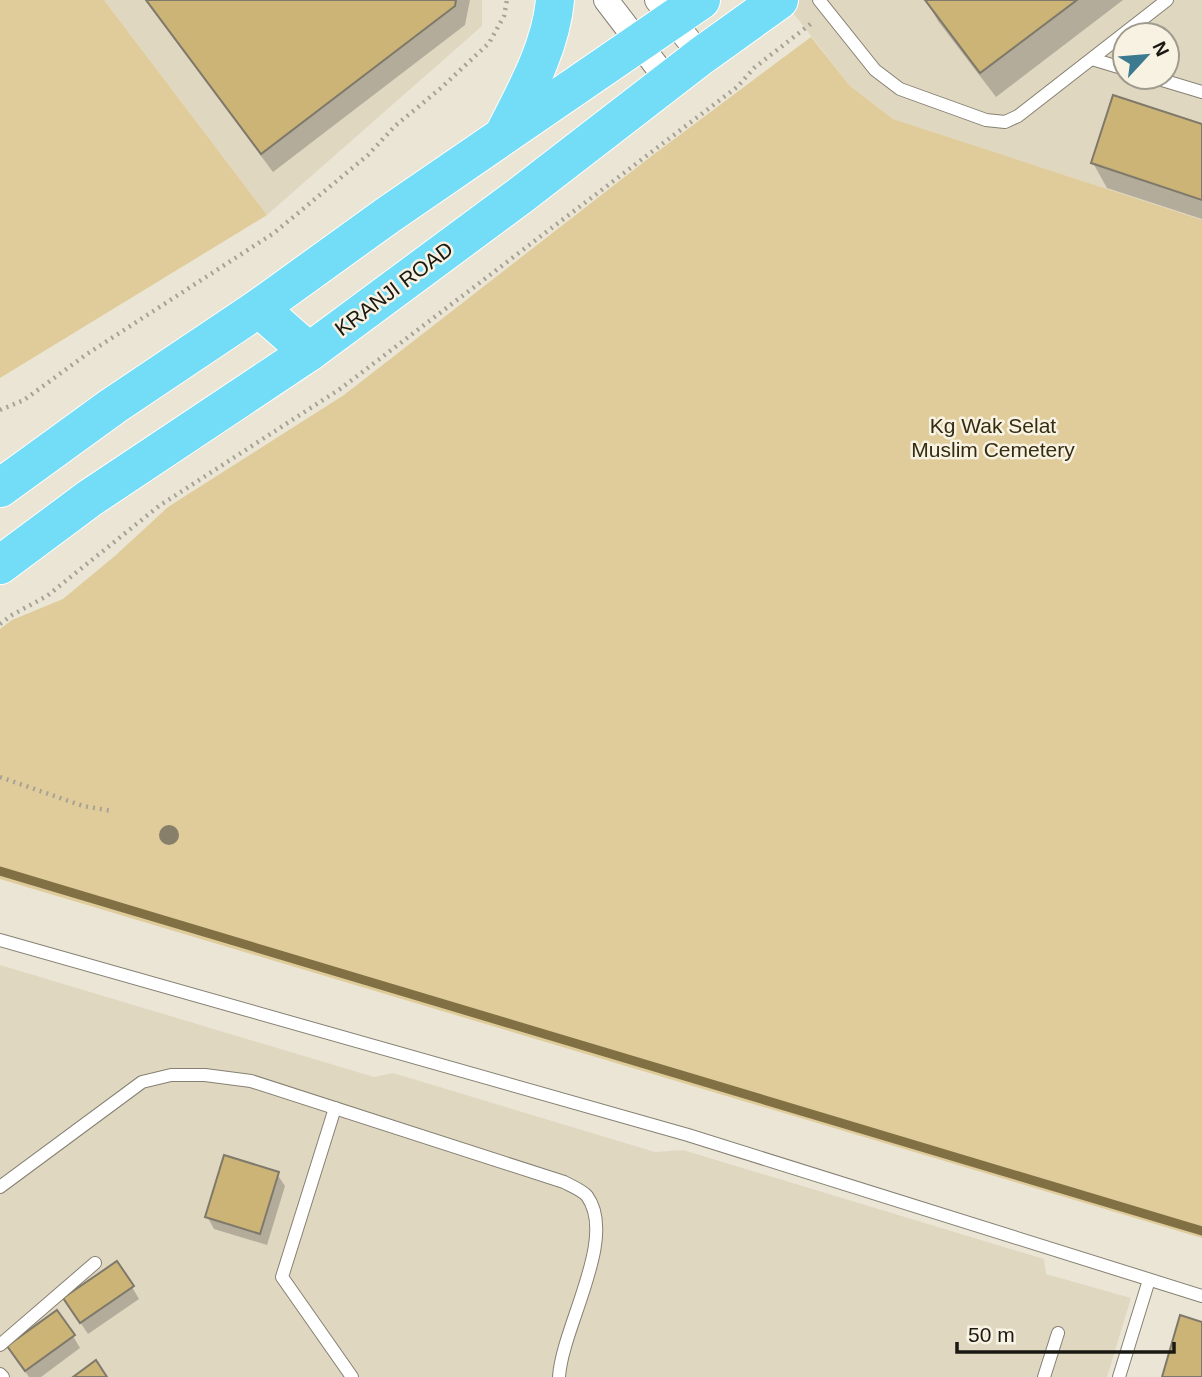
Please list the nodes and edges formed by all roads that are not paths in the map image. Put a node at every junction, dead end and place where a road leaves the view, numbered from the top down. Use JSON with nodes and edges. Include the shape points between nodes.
{"nodes":[{"id":1,"x":555,"y":0,"type":"edge"},
{"id":2,"x":606,"y":0,"type":"edge"},
{"id":3,"x":779,"y":0,"type":"edge"},
{"id":4,"x":820,"y":0,"type":"edge"},
{"id":5,"x":1167,"y":0,"type":"edge"},
{"id":6,"x":677,"y":7,"type":"edge"},
{"id":7,"x":639,"y":44,"type":"junction"},
{"id":8,"x":701,"y":56,"type":"junction"},
{"id":9,"x":1092,"y":59,"type":"junction"},
{"id":10,"x":1111,"y":65,"type":"edge"},
{"id":11,"x":668,"y":81,"type":"junction"},
{"id":12,"x":1181,"y":86,"type":"edge"},
{"id":13,"x":1202,"y":92,"type":"edge"},
{"id":14,"x":503,"y":136,"type":"junction"},
{"id":15,"x":259,"y":308,"type":"junction"},
{"id":16,"x":309,"y":352,"type":"junction"},
{"id":17,"x":0,"y":488,"type":"edge"},
{"id":18,"x":0,"y":565,"type":"edge"},
{"id":19,"x":0,"y":940,"type":"edge"},
{"id":20,"x":335,"y":1108,"type":"junction"},
{"id":21,"x":0,"y":1186,"type":"edge"},
{"id":22,"x":95,"y":1263,"type":"dead end"},
{"id":23,"x":1149,"y":1280,"type":"junction"},
{"id":24,"x":1202,"y":1296,"type":"edge"},
{"id":25,"x":1058,"y":1334,"type":"dead end"},
{"id":26,"x":0,"y":1345,"type":"edge"},
{"id":27,"x":352,"y":1377,"type":"edge"},
{"id":28,"x":559,"y":1377,"type":"edge"},
{"id":29,"x":1044,"y":1377,"type":"edge"},
{"id":30,"x":1119,"y":1377,"type":"edge"}],
"edges":[{"from":1,"to":14,"type":"main road","via":[[553,20],[531,82]]},
{"from":2,"to":7,"type":"street"},
{"from":3,"to":8,"type":"main road","name":"KRANJI ROAD"},
{"from":4,"to":9,"type":"lane","via":[[875,70],[900,89],[986,120],[1017,116]]},
{"from":5,"to":9,"type":"lane"},
{"from":6,"to":7,"type":"main road"},
{"from":6,"to":8,"type":"street"},
{"from":7,"to":11,"type":"street"},
{"from":7,"to":14,"type":"main road"},
{"from":8,"to":11,"type":"main road","name":"KRANJI ROAD"},
{"from":9,"to":10,"type":"lane"},
{"from":11,"to":16,"type":"main road","name":"KRANJI ROAD"},
{"from":12,"to":13,"type":"lane"},
{"from":14,"to":15,"type":"main road"},
{"from":15,"to":16,"type":"main road"},
{"from":15,"to":17,"type":"main road"},
{"from":16,"to":18,"type":"main road","name":"KRANJI ROAD","via":[[90,498]]},
{"from":19,"to":23,"type":"lane","via":[[688,1135]]},
{"from":20,"to":21,"type":"lane","via":[[251,1081],[182,1075],[142,1082]]},
{"from":20,"to":27,"type":"lane","via":[[282,1277]]},
{"from":20,"to":28,"type":"lane","via":[[564,1182],[585,1194],[595,1212],[595,1251],[561,1354]]},
{"from":22,"to":26,"type":"lane"},
{"from":23,"to":24,"type":"lane"},
{"from":23,"to":30,"type":"lane"},
{"from":25,"to":29,"type":"lane"}]}
